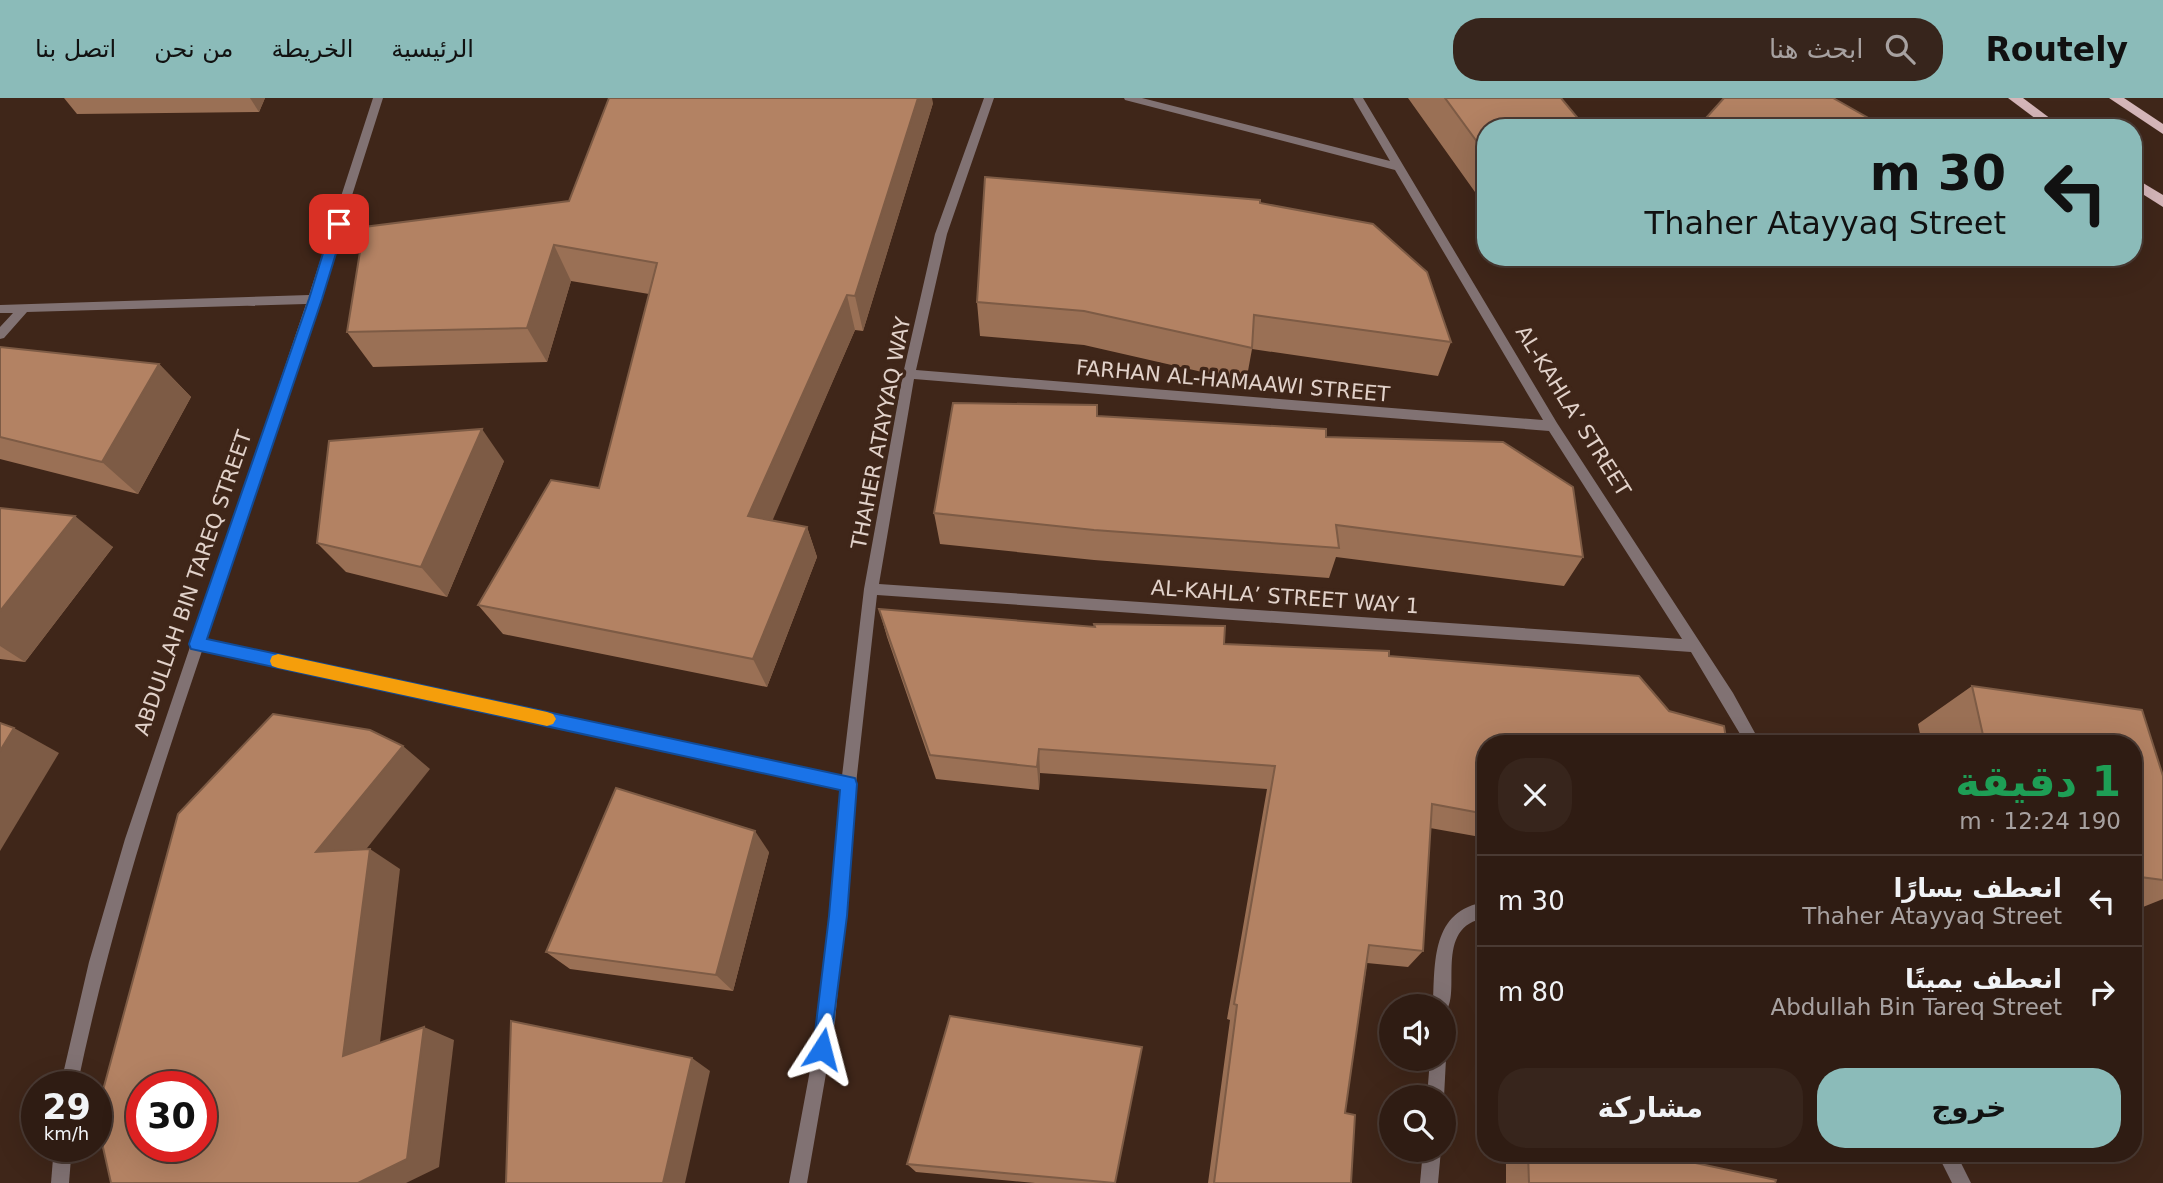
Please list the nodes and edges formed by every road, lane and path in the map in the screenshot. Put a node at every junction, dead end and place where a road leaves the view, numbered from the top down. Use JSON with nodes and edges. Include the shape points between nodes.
{"nodes":[{"id":1,"x":378,"y":98,"type":"edge"},
{"id":2,"x":989,"y":98,"type":"edge"},
{"id":3,"x":1129,"y":98,"type":"edge"},
{"id":4,"x":1358,"y":98,"type":"edge"},
{"id":5,"x":2014,"y":98,"type":"edge"},
{"id":6,"x":2115,"y":98,"type":"edge"},
{"id":7,"x":2044,"y":119,"type":"edge"},
{"id":8,"x":2163,"y":130,"type":"edge"},
{"id":9,"x":1399,"y":167,"type":"junction"},
{"id":10,"x":2142,"y":187,"type":"edge"},
{"id":11,"x":2163,"y":202,"type":"edge"},
{"id":12,"x":316,"y":299,"type":"junction"},
{"id":13,"x":24,"y":308,"type":"junction"},
{"id":14,"x":0,"y":309,"type":"edge"},
{"id":15,"x":0,"y":335,"type":"edge"},
{"id":16,"x":909,"y":374,"type":"junction"},
{"id":17,"x":1553,"y":426,"type":"junction"},
{"id":18,"x":871,"y":589,"type":"junction"},
{"id":19,"x":197,"y":644,"type":"junction"},
{"id":20,"x":1695,"y":646,"type":"junction"},
{"id":21,"x":1749,"y":735,"type":"edge"},
{"id":22,"x":849,"y":784,"type":"junction"},
{"id":23,"x":1477,"y":909,"type":"edge"},
{"id":24,"x":1442,"y":994,"type":"edge"},
{"id":25,"x":71,"y":1071,"type":"edge"},
{"id":26,"x":62,"y":1162,"type":"edge"},
{"id":27,"x":1431,"y":1162,"type":"edge"},
{"id":28,"x":1951,"y":1162,"type":"edge"},
{"id":29,"x":60,"y":1183,"type":"edge"},
{"id":30,"x":798,"y":1183,"type":"edge"},
{"id":31,"x":1429,"y":1183,"type":"edge"},
{"id":32,"x":1962,"y":1183,"type":"edge"}],
"edges":[{"from":1,"to":12,"type":"street","name":"ABDULLAH BIN TAREQ STREET"},
{"from":2,"to":16,"type":"street","name":"THAHER ATAYYAQ WAY","via":[[941,234]]},
{"from":3,"to":9,"type":"street"},
{"from":4,"to":9,"type":"street","name":"AL-KAHLA’ STREET"},
{"from":5,"to":7,"type":"main road"},
{"from":6,"to":8,"type":"main road"},
{"from":9,"to":17,"type":"street","name":"AL-KAHLA’ STREET"},
{"from":10,"to":11,"type":"main road"},
{"from":12,"to":13,"type":"street"},
{"from":12,"to":19,"type":"street","name":"ABDULLAH BIN TAREQ STREET"},
{"from":13,"to":14,"type":"street"},
{"from":13,"to":15,"type":"street"},
{"from":16,"to":17,"type":"street","name":"FARHAN AL-HAMAAWI STREET"},
{"from":16,"to":18,"type":"street","name":"THAHER ATAYYAQ WAY"},
{"from":17,"to":20,"type":"street","name":"AL-KAHLA’ STREET"},
{"from":18,"to":20,"type":"street","name":"AL-KAHLA’ STREET WAY 1"},
{"from":18,"to":22,"type":"street","name":"THAHER ATAYYAQ WAY"},
{"from":19,"to":22,"type":"street"},
{"from":19,"to":25,"type":"street","name":"ABDULLAH BIN TAREQ STREET","via":[[112,900]]},
{"from":20,"to":21,"type":"street","name":"AL-KAHLA’ STREET"},
{"from":22,"to":30,"type":"street","name":"THAHER ATAYYAQ WAY","via":[[827,1022]]},
{"from":23,"to":24,"type":"street","via":[[1454,925],[1444,953]]},
{"from":26,"to":29,"type":"street"},
{"from":27,"to":31,"type":"street"},
{"from":28,"to":32,"type":"street"}]}
